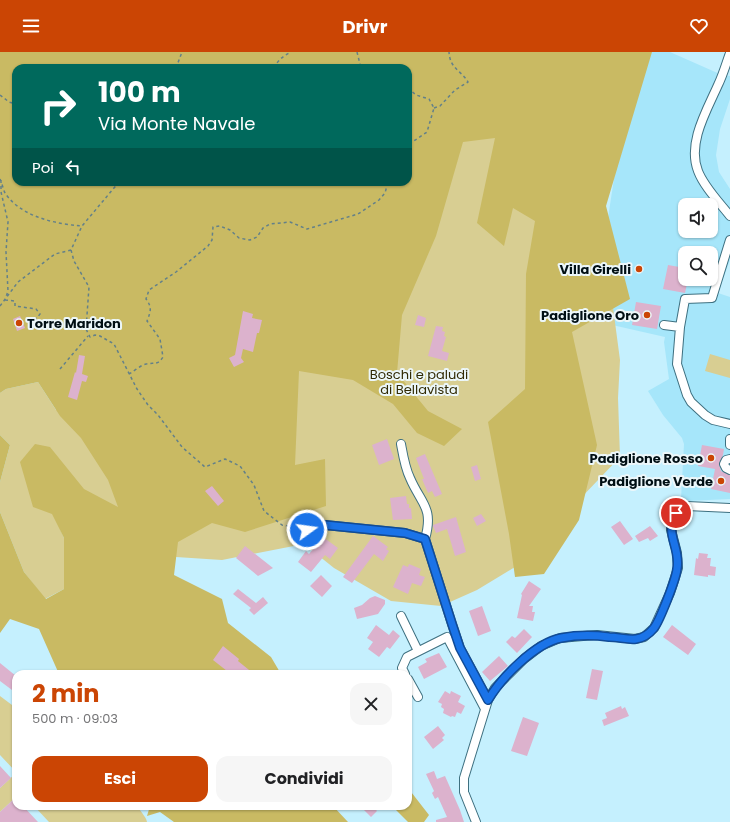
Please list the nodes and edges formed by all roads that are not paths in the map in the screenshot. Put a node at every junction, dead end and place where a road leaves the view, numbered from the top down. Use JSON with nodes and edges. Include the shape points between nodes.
{"nodes":[{"id":1,"x":730,"y":53,"type":"edge"},
{"id":2,"x":730,"y":216,"type":"edge"},
{"id":3,"x":730,"y":240,"type":"edge"},
{"id":4,"x":664,"y":325,"type":"dead end"},
{"id":5,"x":680,"y":326,"type":"junction"},
{"id":6,"x":730,"y":424,"type":"edge"},
{"id":7,"x":730,"y":439,"type":"edge"},
{"id":8,"x":401,"y":444,"type":"dead end"},
{"id":9,"x":730,"y":445,"type":"edge"},
{"id":10,"x":730,"y":459,"type":"edge"},
{"id":11,"x":730,"y":470,"type":"edge"},
{"id":12,"x":730,"y":508,"type":"edge"},
{"id":13,"x":307,"y":530,"type":"road end"},
{"id":14,"x":425,"y":539,"type":"junction"},
{"id":15,"x":401,"y":616,"type":"dead end"},
{"id":16,"x":418,"y":651,"type":"junction"},
{"id":17,"x":403,"y":670,"type":"edge"},
{"id":18,"x":412,"y":686,"type":"edge"},
{"id":19,"x":418,"y":697,"type":"dead end"},
{"id":20,"x":488,"y":700,"type":"junction"},
{"id":21,"x":485,"y":709,"type":"junction"},
{"id":22,"x":476,"y":822,"type":"edge"}],
"edges":[{"from":1,"to":2,"type":"street","via":[[700,124],[696,160],[701,177]]},
{"from":3,"to":5,"type":"street","via":[[712,298],[685,298]]},
{"from":4,"to":5,"type":"street"},
{"from":5,"to":6,"type":"street","via":[[677,364],[691,402],[712,420]]},
{"from":7,"to":9,"type":"street"},
{"from":8,"to":14,"type":"street","via":[[409,477],[428,513],[429,526]]},
{"from":10,"to":11,"type":"street","via":[[724,464]]},
{"from":12,"to":20,"type":"street","via":[[687,506],[676,513],[671,521],[671,530],[678,568],[654,628],[644,637],[635,639],[597,635],[560,638],[541,646],[524,659],[495,688]]},
{"from":13,"to":14,"type":"street","via":[[315,524],[405,533]]},
{"from":14,"to":20,"type":"street","via":[[460,648]]},
{"from":15,"to":16,"type":"street"},
{"from":16,"to":17,"type":"street","via":[[407,657]]},
{"from":16,"to":21,"type":"street","via":[[447,637]]},
{"from":18,"to":19,"type":"street"},
{"from":20,"to":21,"type":"street"},
{"from":21,"to":22,"type":"street","via":[[464,778],[464,792]]}]}
